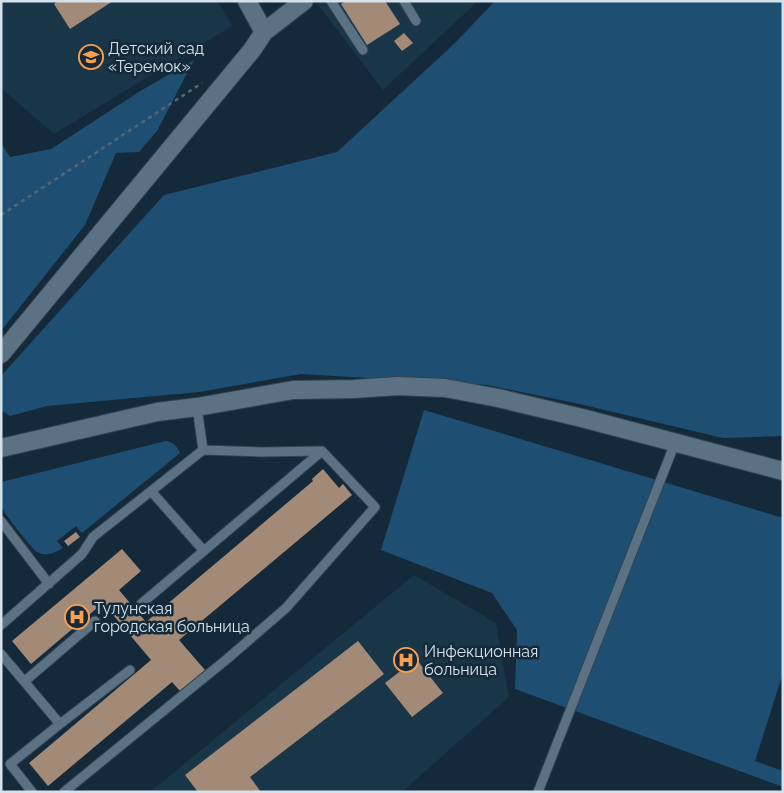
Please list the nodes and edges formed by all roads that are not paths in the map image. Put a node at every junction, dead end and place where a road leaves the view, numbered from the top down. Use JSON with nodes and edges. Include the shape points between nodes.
{"nodes":[{"id":1,"x":247,"y":1,"type":"edge"},
{"id":2,"x":304,"y":1,"type":"edge"},
{"id":3,"x":330,"y":1,"type":"edge"},
{"id":4,"x":404,"y":1,"type":"edge"},
{"id":5,"x":416,"y":21,"type":"dead end"},
{"id":6,"x":264,"y":32,"type":"junction"},
{"id":7,"x":364,"y":50,"type":"dead end"},
{"id":8,"x":1,"y":354,"type":"edge"},
{"id":9,"x":197,"y":407,"type":"junction"},
{"id":10,"x":675,"y":443,"type":"junction"},
{"id":11,"x":1,"y":448,"type":"edge"},
{"id":12,"x":203,"y":450,"type":"junction"},
{"id":13,"x":322,"y":451,"type":"junction"},
{"id":14,"x":783,"y":471,"type":"edge"},
{"id":15,"x":151,"y":491,"type":"junction"},
{"id":16,"x":1,"y":521,"type":"edge"},
{"id":17,"x":204,"y":551,"type":"junction"},
{"id":18,"x":49,"y":584,"type":"junction"},
{"id":19,"x":141,"y":604,"type":"dead end"},
{"id":20,"x":95,"y":621,"type":"dead end"},
{"id":21,"x":1,"y":625,"type":"edge"},
{"id":22,"x":1,"y":654,"type":"edge"},
{"id":23,"x":130,"y":670,"type":"dead end"},
{"id":24,"x":25,"y":681,"type":"junction"},
{"id":25,"x":60,"y":724,"type":"junction"},
{"id":26,"x":32,"y":792,"type":"edge"},
{"id":27,"x":64,"y":792,"type":"edge"},
{"id":28,"x":538,"y":792,"type":"edge"}],
"edges":[{"from":1,"to":6,"type":"street"},
{"from":2,"to":6,"type":"street"},
{"from":3,"to":7,"type":"lane"},
{"from":4,"to":5,"type":"lane"},
{"from":6,"to":8,"type":"street"},
{"from":9,"to":10,"type":"street","via":[[293,390],[398,386],[445,388],[582,418]]},
{"from":9,"to":11,"type":"street","via":[[157,412]]},
{"from":9,"to":12,"type":"lane"},
{"from":10,"to":14,"type":"street"},
{"from":10,"to":28,"type":"lane"},
{"from":12,"to":13,"type":"lane"},
{"from":12,"to":15,"type":"lane"},
{"from":13,"to":17,"type":"lane"},
{"from":13,"to":27,"type":"lane","via":[[375,507],[286,608]]},
{"from":15,"to":17,"type":"lane"},
{"from":15,"to":18,"type":"lane","via":[[93,537],[82,554]]},
{"from":16,"to":18,"type":"lane"},
{"from":17,"to":19,"type":"lane"},
{"from":18,"to":21,"type":"lane"},
{"from":20,"to":24,"type":"lane"},
{"from":22,"to":24,"type":"lane"},
{"from":23,"to":25,"type":"lane"},
{"from":24,"to":25,"type":"lane"},
{"from":25,"to":26,"type":"lane","via":[[10,764]]}]}
